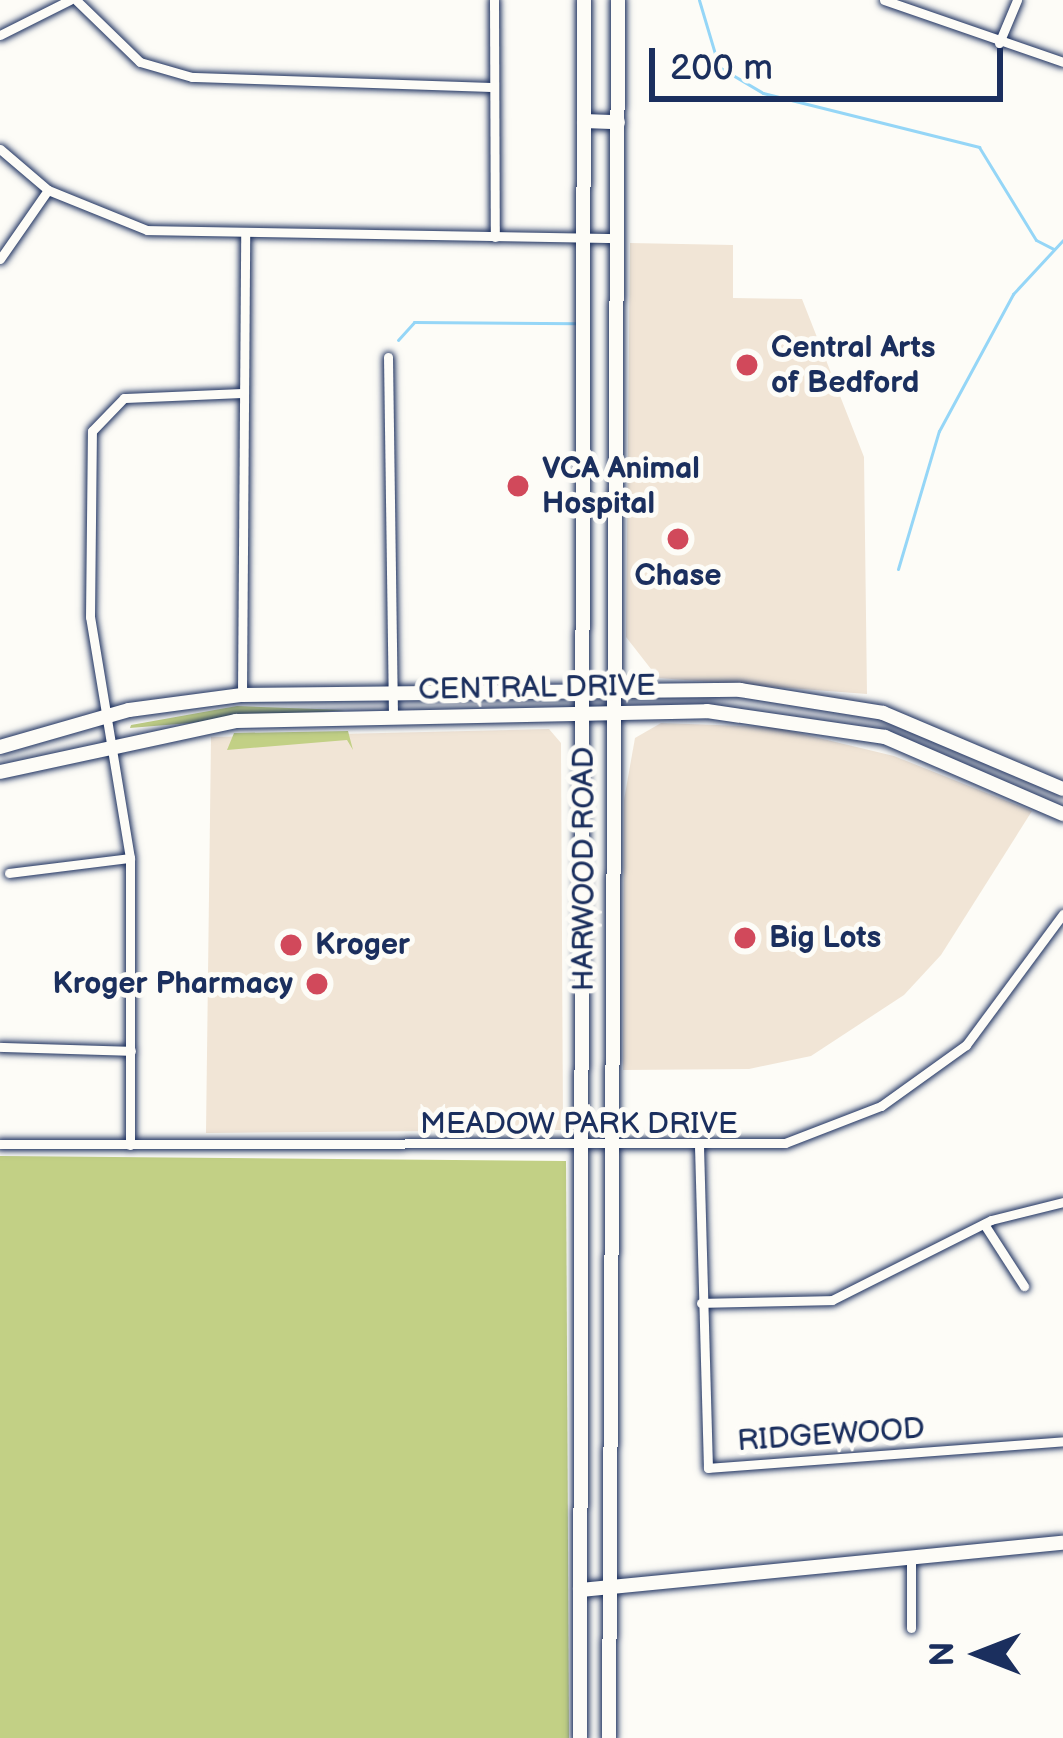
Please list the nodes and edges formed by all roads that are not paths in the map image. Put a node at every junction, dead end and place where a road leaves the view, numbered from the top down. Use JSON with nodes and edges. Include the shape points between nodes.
{"nodes":[{"id":1,"x":73,"y":0,"type":"edge"},
{"id":2,"x":494,"y":0,"type":"edge"},
{"id":3,"x":584,"y":0,"type":"edge"},
{"id":4,"x":618,"y":0,"type":"edge"},
{"id":5,"x":884,"y":0,"type":"edge"},
{"id":6,"x":1017,"y":0,"type":"edge"},
{"id":7,"x":0,"y":35,"type":"edge"},
{"id":8,"x":999,"y":44,"type":"junction"},
{"id":9,"x":1063,"y":62,"type":"edge"},
{"id":10,"x":494,"y":87,"type":"junction"},
{"id":11,"x":584,"y":121,"type":"junction"},
{"id":12,"x":618,"y":122,"type":"junction"},
{"id":13,"x":0,"y":149,"type":"edge"},
{"id":14,"x":48,"y":190,"type":"junction"},
{"id":15,"x":245,"y":236,"type":"junction"},
{"id":16,"x":495,"y":238,"type":"junction"},
{"id":17,"x":584,"y":238,"type":"junction"},
{"id":18,"x":617,"y":238,"type":"junction"},
{"id":19,"x":0,"y":259,"type":"edge"},
{"id":20,"x":388,"y":357,"type":"dead end"},
{"id":21,"x":243,"y":393,"type":"junction"},
{"id":22,"x":614,"y":454,"type":"junction"},
{"id":23,"x":586,"y":456,"type":"junction"},
{"id":24,"x":585,"y":689,"type":"junction"},
{"id":25,"x":611,"y":690,"type":"junction"},
{"id":26,"x":392,"y":693,"type":"junction"},
{"id":27,"x":242,"y":695,"type":"junction"},
{"id":28,"x":801,"y":697,"type":"junction"},
{"id":29,"x":611,"y":711,"type":"junction"},
{"id":30,"x":585,"y":712,"type":"junction"},
{"id":31,"x":110,"y":716,"type":"junction"},
{"id":32,"x":393,"y":718,"type":"junction"},
{"id":33,"x":797,"y":721,"type":"junction"},
{"id":34,"x":115,"y":742,"type":"junction"},
{"id":35,"x":0,"y":747,"type":"edge"},
{"id":36,"x":989,"y":750,"type":"junction"},
{"id":37,"x":980,"y":771,"type":"junction"},
{"id":38,"x":0,"y":772,"type":"edge"},
{"id":39,"x":1063,"y":789,"type":"edge"},
{"id":40,"x":1063,"y":814,"type":"edge"},
{"id":41,"x":130,"y":858,"type":"junction"},
{"id":42,"x":9,"y":873,"type":"dead end"},
{"id":43,"x":1063,"y":914,"type":"edge"},
{"id":44,"x":611,"y":938,"type":"junction"},
{"id":45,"x":582,"y":939,"type":"junction"},
{"id":46,"x":0,"y":1047,"type":"edge"},
{"id":47,"x":131,"y":1051,"type":"junction"},
{"id":48,"x":0,"y":1144,"type":"edge"},
{"id":49,"x":130,"y":1145,"type":"junction"},
{"id":50,"x":699,"y":1146,"type":"junction"},
{"id":51,"x":580,"y":1149,"type":"junction"},
{"id":52,"x":611,"y":1150,"type":"junction"},
{"id":53,"x":1063,"y":1202,"type":"edge"},
{"id":54,"x":984,"y":1225,"type":"junction"},
{"id":55,"x":1024,"y":1286,"type":"dead end"},
{"id":56,"x":701,"y":1303,"type":"junction"},
{"id":57,"x":1063,"y":1442,"type":"edge"},
{"id":58,"x":1063,"y":1543,"type":"edge"},
{"id":59,"x":911,"y":1559,"type":"junction"},
{"id":60,"x":610,"y":1586,"type":"junction"},
{"id":61,"x":580,"y":1590,"type":"junction"},
{"id":62,"x":911,"y":1628,"type":"dead end"},
{"id":63,"x":580,"y":1738,"type":"edge"},
{"id":64,"x":609,"y":1738,"type":"edge"}],
"edges":[{"from":1,"to":7,"type":"street"},
{"from":1,"to":10,"type":"street","via":[[140,62],[192,77]]},
{"from":2,"to":10,"type":"street"},
{"from":3,"to":11,"type":"main road","name":"HARWOOD ROAD"},
{"from":4,"to":12,"type":"main road","name":"HARWOOD ROAD"},
{"from":5,"to":8,"type":"street"},
{"from":6,"to":8,"type":"street"},
{"from":8,"to":9,"type":"street"},
{"from":10,"to":16,"type":"street"},
{"from":11,"to":12,"type":"main road"},
{"from":11,"to":17,"type":"main road","name":"HARWOOD ROAD"},
{"from":12,"to":18,"type":"main road","name":"HARWOOD ROAD"},
{"from":13,"to":14,"type":"street"},
{"from":14,"to":15,"type":"street","via":[[147,230]]},
{"from":14,"to":19,"type":"street"},
{"from":15,"to":16,"type":"street"},
{"from":15,"to":21,"type":"street"},
{"from":16,"to":17,"type":"street"},
{"from":17,"to":18,"type":"street"},
{"from":17,"to":23,"type":"main road","name":"HARWOOD ROAD"},
{"from":18,"to":22,"type":"main road","name":"HARWOOD ROAD"},
{"from":20,"to":26,"type":"street"},
{"from":21,"to":27,"type":"street"},
{"from":21,"to":31,"type":"street","via":[[124,398],[94,422],[90,617]]},
{"from":22,"to":23,"type":"main road"},
{"from":22,"to":25,"type":"main road","name":"HARWOOD ROAD"},
{"from":23,"to":24,"type":"main road","name":"HARWOOD ROAD"},
{"from":24,"to":25,"type":"main road","name":"CENTRAL DRIVE"},
{"from":24,"to":26,"type":"main road","name":"CENTRAL DRIVE"},
{"from":24,"to":30,"type":"main road","name":"HARWOOD ROAD"},
{"from":25,"to":28,"type":"main road","name":"CENTRAL DRIVE"},
{"from":25,"to":29,"type":"main road","name":"HARWOOD ROAD"},
{"from":26,"to":27,"type":"main road","name":"CENTRAL DRIVE"},
{"from":26,"to":32,"type":"street"},
{"from":27,"to":31,"type":"main road","name":"CENTRAL DRIVE"},
{"from":28,"to":33,"type":"main road"},
{"from":28,"to":36,"type":"main road","name":"CENTRAL DRIVE"},
{"from":29,"to":30,"type":"main road","name":"CENTRAL DRIVE"},
{"from":29,"to":33,"type":"main road","name":"CENTRAL DRIVE"},
{"from":29,"to":44,"type":"main road","name":"HARWOOD ROAD"},
{"from":30,"to":32,"type":"main road","name":"CENTRAL DRIVE"},
{"from":30,"to":45,"type":"main road","name":"HARWOOD ROAD"},
{"from":31,"to":34,"type":"street"},
{"from":31,"to":35,"type":"main road","name":"CENTRAL DRIVE"},
{"from":32,"to":34,"type":"main road","name":"CENTRAL DRIVE","via":[[236,721]]},
{"from":33,"to":37,"type":"main road","name":"CENTRAL DRIVE"},
{"from":34,"to":38,"type":"main road","name":"CENTRAL DRIVE"},
{"from":34,"to":41,"type":"street"},
{"from":36,"to":37,"type":"main road"},
{"from":36,"to":39,"type":"main road","name":"CENTRAL DRIVE"},
{"from":37,"to":40,"type":"main road","name":"CENTRAL DRIVE"},
{"from":41,"to":42,"type":"street"},
{"from":41,"to":47,"type":"street"},
{"from":43,"to":50,"type":"street","name":"MEADOW PARK DRIVE","via":[[985,1026],[881,1106],[785,1143]]},
{"from":44,"to":45,"type":"main road"},
{"from":44,"to":52,"type":"main road","name":"HARWOOD ROAD"},
{"from":45,"to":51,"type":"main road","name":"HARWOOD ROAD"},
{"from":46,"to":47,"type":"street"},
{"from":47,"to":49,"type":"street"},
{"from":48,"to":49,"type":"street","name":"MEADOW PARK DRIVE"},
{"from":49,"to":51,"type":"street","name":"MEADOW PARK DRIVE"},
{"from":50,"to":52,"type":"street","name":"MEADOW PARK DRIVE"},
{"from":50,"to":56,"type":"street","name":"RIDGEWOOD"},
{"from":51,"to":52,"type":"street","name":"MEADOW PARK DRIVE"},
{"from":51,"to":61,"type":"main road","name":"HARWOOD ROAD"},
{"from":52,"to":60,"type":"main road","name":"HARWOOD ROAD"},
{"from":53,"to":54,"type":"street"},
{"from":54,"to":55,"type":"street"},
{"from":54,"to":56,"type":"street","via":[[832,1300]]},
{"from":56,"to":57,"type":"street","name":"RIDGEWOOD","via":[[708,1468]]},
{"from":58,"to":59,"type":"main road"},
{"from":59,"to":60,"type":"main road"},
{"from":59,"to":62,"type":"street"},
{"from":60,"to":61,"type":"main road"},
{"from":60,"to":64,"type":"main road","name":"HARWOOD ROAD"},
{"from":61,"to":63,"type":"main road","name":"HARWOOD ROAD"}]}
